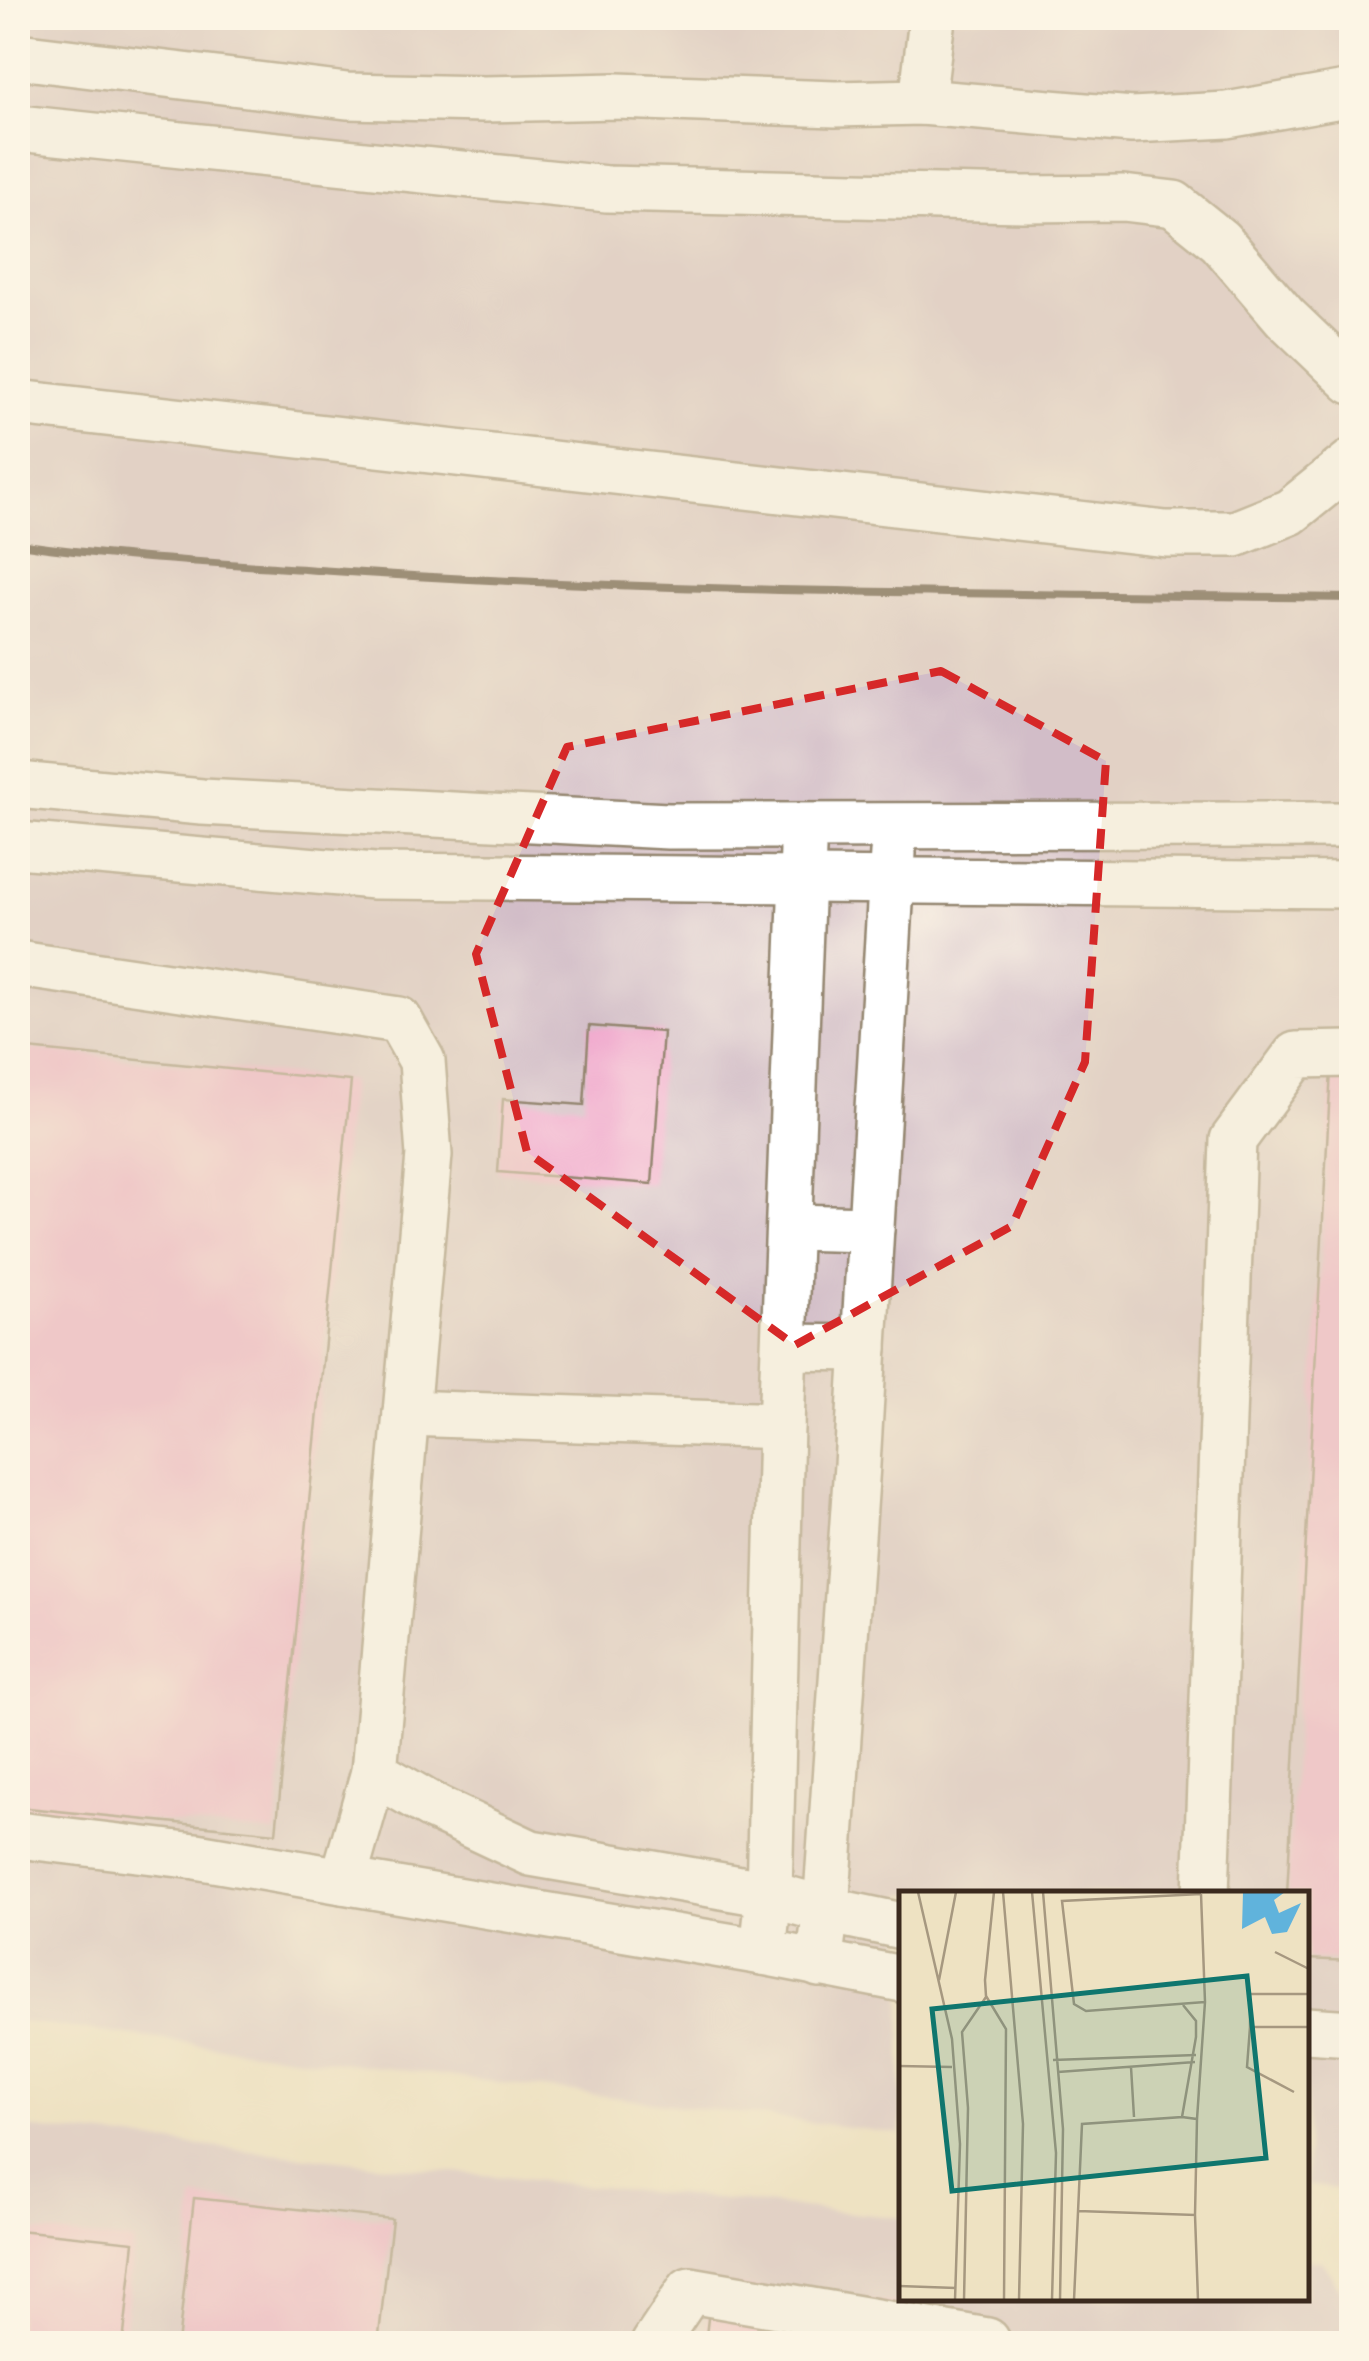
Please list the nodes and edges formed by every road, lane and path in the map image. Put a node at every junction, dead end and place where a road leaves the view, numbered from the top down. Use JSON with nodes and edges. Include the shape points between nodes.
{"nodes":[{"id":1,"x":932,"y":18,"type":"edge"},
{"id":2,"x":18,"y":56,"type":"edge"},
{"id":3,"x":1352,"y":93,"type":"edge"},
{"id":4,"x":922,"y":102,"type":"junction"},
{"id":5,"x":18,"y":128,"type":"edge"},
{"id":6,"x":1352,"y":382,"type":"edge"},
{"id":7,"x":18,"y":403,"type":"edge"},
{"id":8,"x":1352,"y":462,"type":"edge"},
{"id":9,"x":18,"y":785,"type":"edge"},
{"id":10,"x":1352,"y":825,"type":"edge"},
{"id":11,"x":804,"y":826,"type":"junction"},
{"id":12,"x":895,"y":826,"type":"junction"},
{"id":13,"x":18,"y":845,"type":"edge"},
{"id":14,"x":802,"y":880,"type":"junction"},
{"id":15,"x":892,"y":881,"type":"junction"},
{"id":16,"x":1352,"y":885,"type":"edge"},
{"id":17,"x":18,"y":964,"type":"edge"},
{"id":18,"x":1352,"y":1054,"type":"edge"},
{"id":19,"x":790,"y":1227,"type":"junction"},
{"id":20,"x":871,"y":1229,"type":"junction"},
{"id":21,"x":786,"y":1347,"type":"junction"},
{"id":22,"x":864,"y":1348,"type":"junction"},
{"id":23,"x":406,"y":1412,"type":"junction"},
{"id":24,"x":781,"y":1426,"type":"junction"},
{"id":25,"x":374,"y":1772,"type":"junction"},
{"id":26,"x":18,"y":1835,"type":"edge"},
{"id":27,"x":1206,"y":1878,"type":"edge"},
{"id":28,"x":343,"y":1881,"type":"junction"},
{"id":29,"x":1178,"y":1891,"type":"edge"},
{"id":30,"x":770,"y":1894,"type":"junction"},
{"id":31,"x":826,"y":1910,"type":"junction"},
{"id":32,"x":899,"y":1925,"type":"edge"},
{"id":33,"x":763,"y":1952,"type":"junction"},
{"id":34,"x":819,"y":1964,"type":"junction"},
{"id":35,"x":899,"y":1978,"type":"edge"},
{"id":36,"x":1309,"y":2030,"type":"edge"},
{"id":37,"x":1352,"y":2033,"type":"edge"},
{"id":38,"x":994,"y":2343,"type":"edge"},
{"id":39,"x":654,"y":2344,"type":"edge"}],
"edges":[{"from":1,"to":4,"type":"street"},
{"from":2,"to":4,"type":"street","via":[[347,96]]},
{"from":3,"to":4,"type":"street","via":[[1227,115],[1132,120]]},
{"from":5,"to":6,"type":"street","via":[[607,189],[1174,204],[1220,241]]},
{"from":7,"to":8,"type":"street","via":[[1166,534],[1235,534],[1290,512]]},
{"from":9,"to":11,"type":"street","via":[[202,802],[668,826]]},
{"from":10,"to":12,"type":"street"},
{"from":11,"to":12,"type":"street"},
{"from":11,"to":14,"type":"street"},
{"from":12,"to":15,"type":"street"},
{"from":13,"to":14,"type":"street","via":[[374,876]]},
{"from":14,"to":15,"type":"street"},
{"from":14,"to":19,"type":"street"},
{"from":15,"to":16,"type":"street"},
{"from":15,"to":20,"type":"street"},
{"from":17,"to":23,"type":"street","via":[[399,1020],[422,1061],[428,1155]]},
{"from":18,"to":27,"type":"street","via":[[1296,1054],[1233,1140]]},
{"from":19,"to":20,"type":"street"},
{"from":19,"to":21,"type":"street"},
{"from":20,"to":22,"type":"street"},
{"from":21,"to":22,"type":"street"},
{"from":21,"to":24,"type":"street"},
{"from":22,"to":31,"type":"street"},
{"from":23,"to":24,"type":"street"},
{"from":23,"to":25,"type":"street"},
{"from":24,"to":30,"type":"street"},
{"from":25,"to":28,"type":"street"},
{"from":25,"to":30,"type":"street","via":[[531,1853]]},
{"from":26,"to":28,"type":"street"},
{"from":27,"to":29,"type":"street"},
{"from":28,"to":33,"type":"street"},
{"from":30,"to":31,"type":"street"},
{"from":30,"to":33,"type":"street"},
{"from":31,"to":32,"type":"street"},
{"from":31,"to":34,"type":"street"},
{"from":33,"to":34,"type":"street"},
{"from":34,"to":35,"type":"street"},
{"from":36,"to":37,"type":"street"},
{"from":38,"to":39,"type":"street","via":[[690,2290]]}]}
